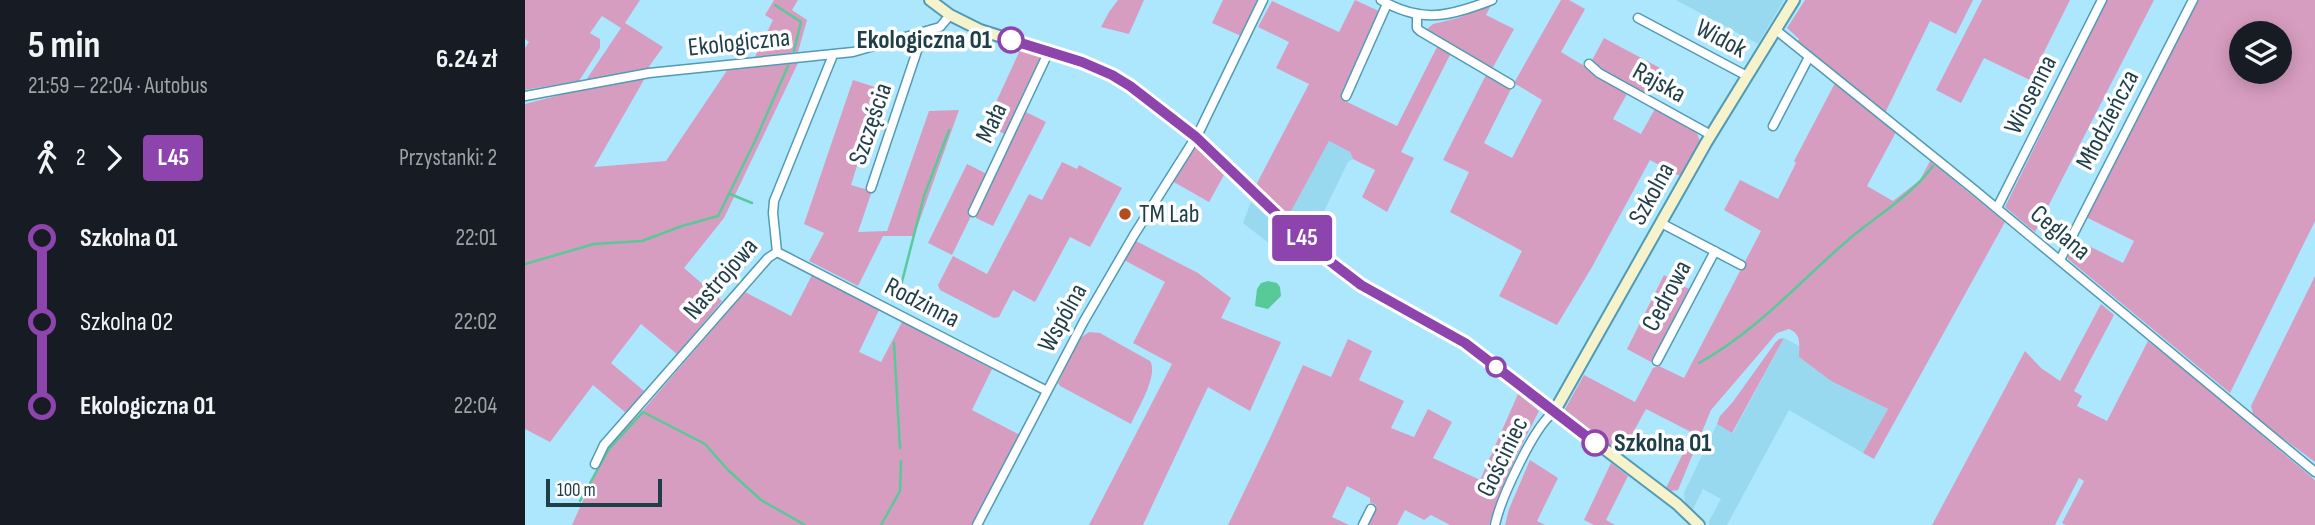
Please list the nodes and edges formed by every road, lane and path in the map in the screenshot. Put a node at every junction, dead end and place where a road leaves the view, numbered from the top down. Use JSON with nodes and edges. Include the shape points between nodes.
{"nodes":[{"id":1,"x":930,"y":0,"type":"edge"},
{"id":2,"x":1263,"y":0,"type":"edge"},
{"id":3,"x":1492,"y":0,"type":"edge"},
{"id":4,"x":1794,"y":0,"type":"edge"},
{"id":5,"x":2102,"y":0,"type":"edge"},
{"id":6,"x":2193,"y":0,"type":"edge"},
{"id":7,"x":1384,"y":2,"type":"edge"},
{"id":8,"x":950,"y":15,"type":"junction"},
{"id":9,"x":1417,"y":16,"type":"junction"},
{"id":10,"x":1638,"y":18,"type":"dead end"},
{"id":11,"x":1776,"y":30,"type":"junction"},
{"id":12,"x":919,"y":34,"type":"junction"},
{"id":13,"x":1049,"y":51,"type":"junction"},
{"id":14,"x":833,"y":55,"type":"junction"},
{"id":15,"x":1809,"y":57,"type":"junction"},
{"id":16,"x":1589,"y":64,"type":"dead end"},
{"id":17,"x":1747,"y":76,"type":"junction"},
{"id":18,"x":1510,"y":84,"type":"dead end"},
{"id":19,"x":525,"y":96,"type":"edge"},
{"id":20,"x":1346,"y":96,"type":"dead end"},
{"id":21,"x":1773,"y":126,"type":"dead end"},
{"id":22,"x":1711,"y":135,"type":"junction"},
{"id":23,"x":1196,"y":137,"type":"junction"},
{"id":24,"x":871,"y":188,"type":"dead end"},
{"id":25,"x":1997,"y":208,"type":"junction"},
{"id":26,"x":973,"y":212,"type":"dead end"},
{"id":27,"x":1661,"y":223,"type":"junction"},
{"id":28,"x":1715,"y":251,"type":"junction"},
{"id":29,"x":777,"y":252,"type":"junction"},
{"id":30,"x":2060,"y":260,"type":"junction"},
{"id":31,"x":1741,"y":265,"type":"dead end"},
{"id":32,"x":1657,"y":361,"type":"dead end"},
{"id":33,"x":1047,"y":391,"type":"junction"},
{"id":34,"x":1553,"y":412,"type":"junction"},
{"id":35,"x":595,"y":464,"type":"dead end"},
{"id":36,"x":2315,"y":472,"type":"edge"},
{"id":37,"x":1371,"y":509,"type":"dead end"},
{"id":38,"x":977,"y":525,"type":"edge"},
{"id":39,"x":1363,"y":525,"type":"edge"},
{"id":40,"x":1495,"y":525,"type":"edge"},
{"id":41,"x":1699,"y":525,"type":"edge"}],
"edges":[{"from":1,"to":8,"type":"street"},
{"from":2,"to":23,"type":"street","name":"Wspólna"},
{"from":3,"to":9,"type":"street","via":[[1448,15]]},
{"from":4,"to":11,"type":"street","name":"Szkolna"},
{"from":5,"to":25,"type":"street","name":"Wiosenna"},
{"from":6,"to":30,"type":"street","name":"Młodzieńcza"},
{"from":7,"to":9,"type":"street"},
{"from":7,"to":20,"type":"street"},
{"from":8,"to":12,"type":"street","name":"Ekologiczna","via":[[940,27]]},
{"from":8,"to":13,"type":"street","via":[[987,33]]},
{"from":9,"to":18,"type":"street","via":[[1420,31]]},
{"from":10,"to":17,"type":"street","name":"Widok"},
{"from":11,"to":15,"type":"street","name":"Ceglana"},
{"from":11,"to":17,"type":"street","name":"Szkolna"},
{"from":12,"to":14,"type":"street","name":"Ekologiczna"},
{"from":12,"to":24,"type":"street","name":"Szczęścia","via":[[921,42]]},
{"from":13,"to":23,"type":"street","via":[[1121,80]]},
{"from":13,"to":26,"type":"street","name":"Mała"},
{"from":14,"to":19,"type":"street","name":"Ekologiczna","via":[[649,73]]},
{"from":14,"to":29,"type":"street","name":"Nastrojowa","via":[[774,201]]},
{"from":15,"to":21,"type":"street"},
{"from":15,"to":25,"type":"street","name":"Ceglana"},
{"from":16,"to":22,"type":"street","name":"Rajska"},
{"from":17,"to":22,"type":"street","name":"Szkolna"},
{"from":22,"to":27,"type":"street","name":"Szkolna"},
{"from":23,"to":33,"type":"street","name":"Wspólna","via":[[1133,235]]},
{"from":23,"to":34,"type":"street","via":[[1310,246],[1361,285],[1465,343]]},
{"from":25,"to":30,"type":"street","name":"Ceglana"},
{"from":27,"to":28,"type":"street"},
{"from":27,"to":34,"type":"street","name":"Szkolna"},
{"from":28,"to":31,"type":"street"},
{"from":28,"to":32,"type":"street","name":"Cedrowa"},
{"from":29,"to":33,"type":"street","name":"Rodzinna"},
{"from":29,"to":35,"type":"street","name":"Nastrojowa","via":[[632,412],[604,445]]},
{"from":30,"to":36,"type":"street","name":"Ceglana"},
{"from":33,"to":38,"type":"street","name":"Wspólna"},
{"from":34,"to":40,"type":"street","name":"Gościniec","via":[[1526,453]]},
{"from":34,"to":41,"type":"street"},
{"from":37,"to":39,"type":"street"}]}
